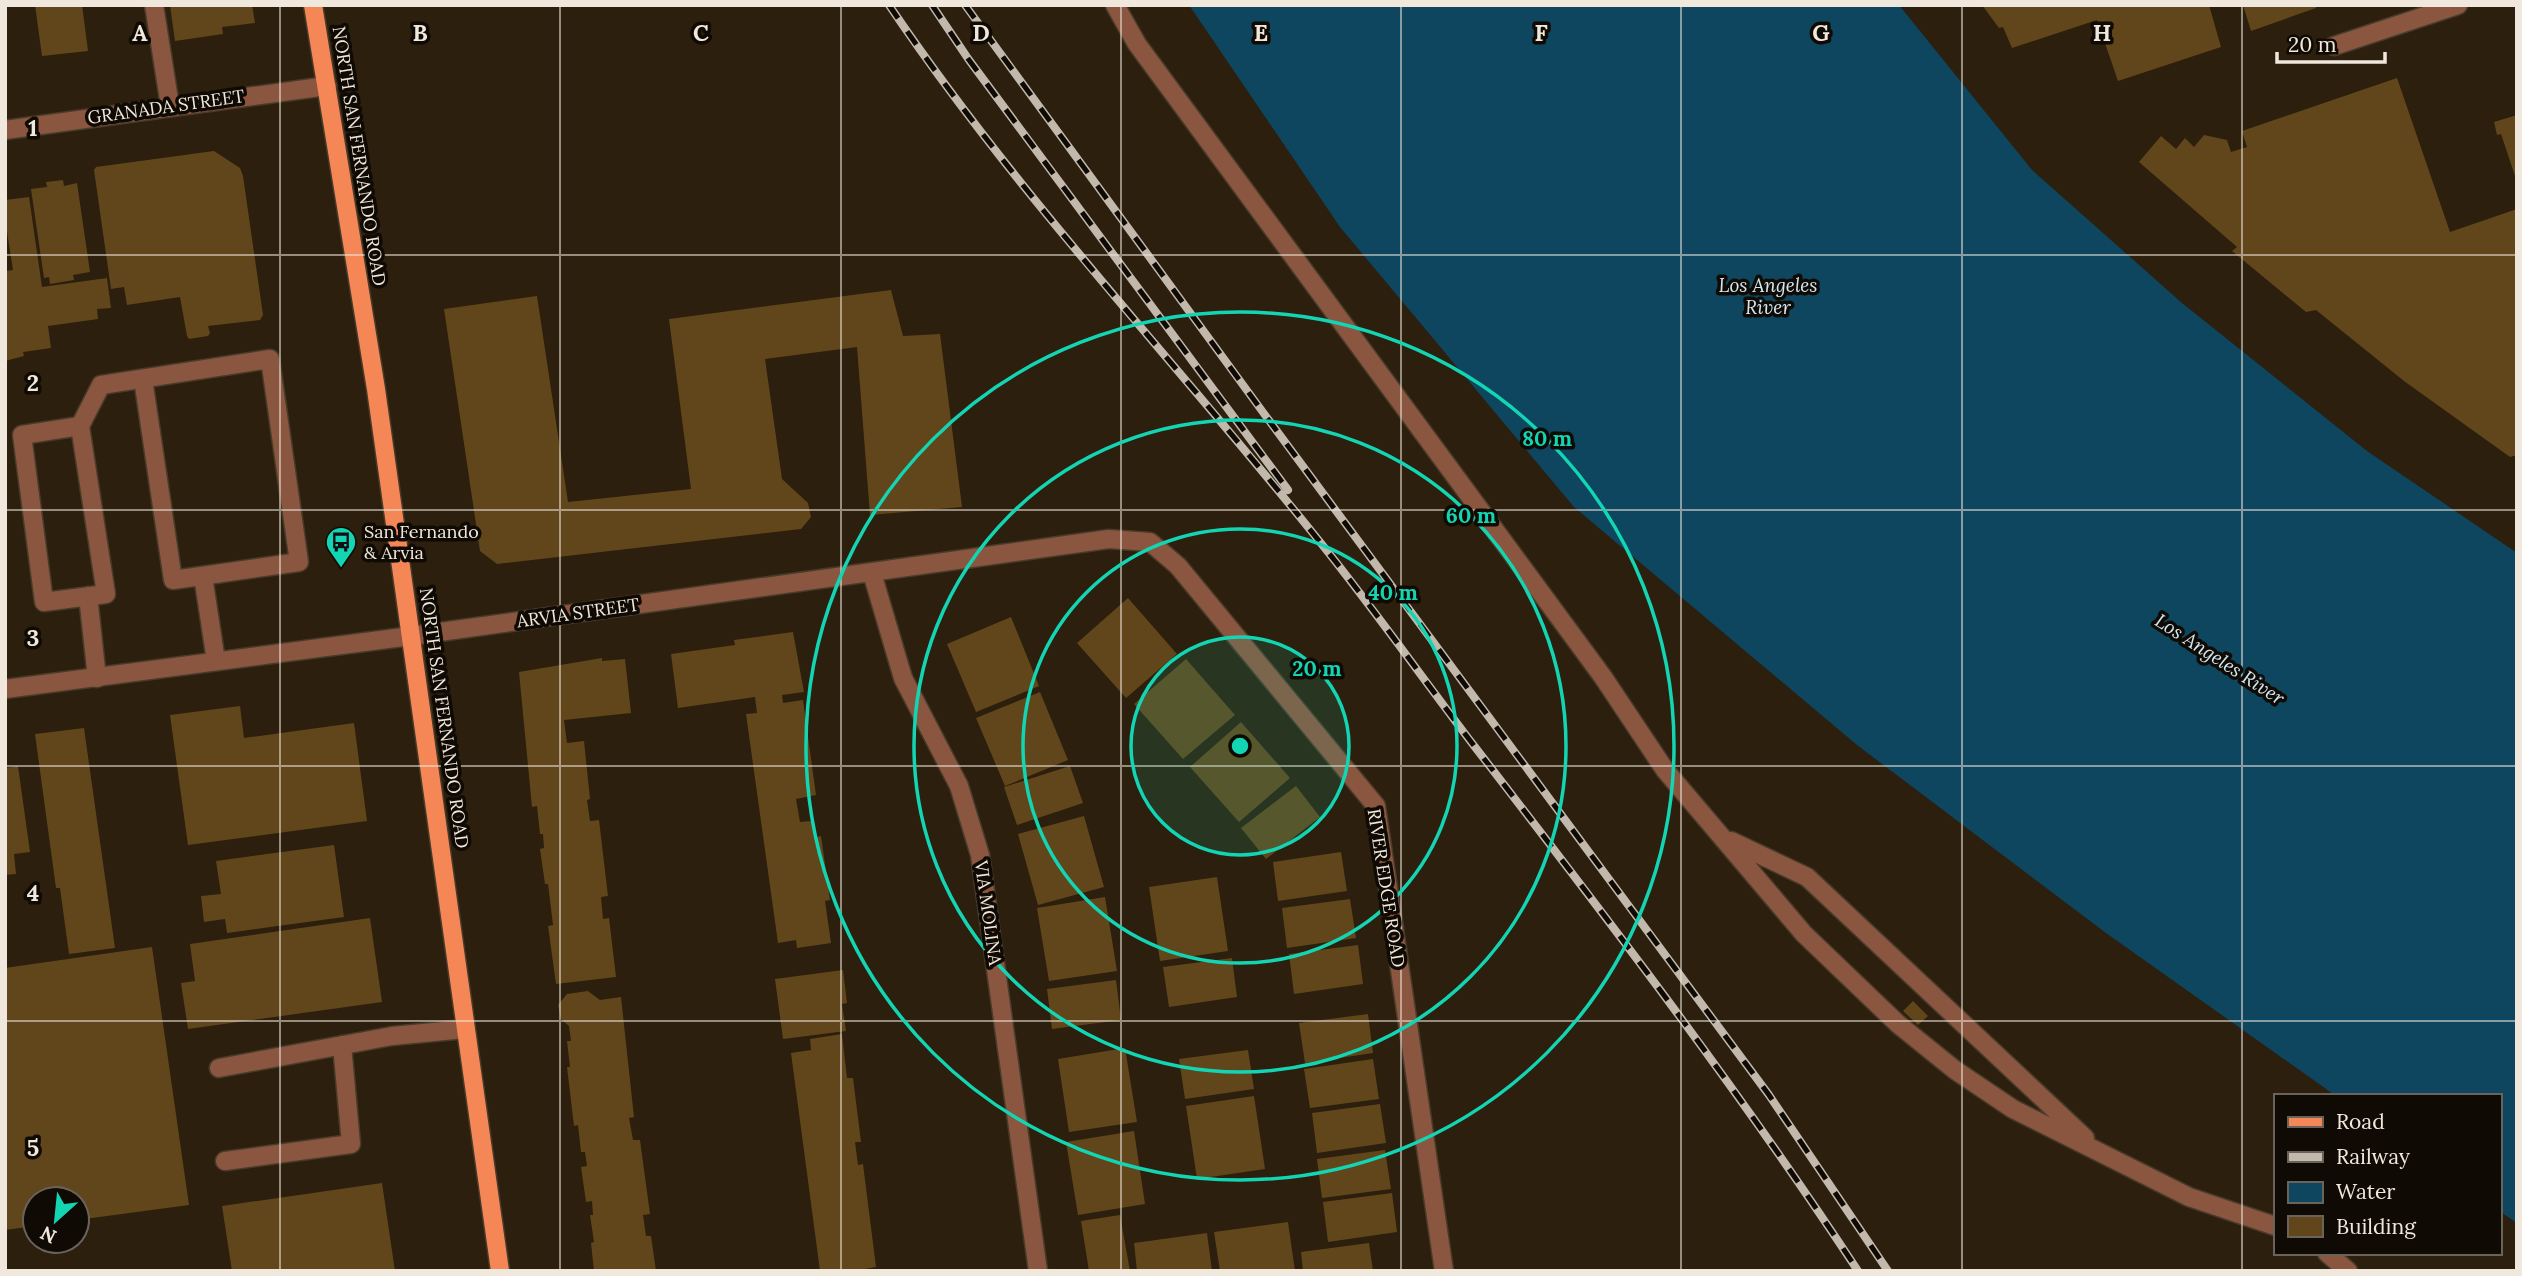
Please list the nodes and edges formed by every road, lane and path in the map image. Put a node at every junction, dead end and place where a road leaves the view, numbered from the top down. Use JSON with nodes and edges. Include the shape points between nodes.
{"nodes":[{"id":1,"x":154,"y":5,"type":"edge"},
{"id":2,"x":313,"y":5,"type":"edge"},
{"id":3,"x":1115,"y":5,"type":"edge"},
{"id":4,"x":2458,"y":5,"type":"edge"},
{"id":5,"x":2334,"y":46,"type":"dead end"},
{"id":6,"x":327,"y":86,"type":"junction"},
{"id":7,"x":170,"y":106,"type":"junction"},
{"id":8,"x":5,"y":130,"type":"edge"},
{"id":9,"x":143,"y":379,"type":"junction"},
{"id":10,"x":80,"y":426,"type":"junction"},
{"id":11,"x":1150,"y":542,"type":"joint"},
{"id":12,"x":872,"y":573,"type":"junction"},
{"id":13,"x":203,"y":576,"type":"junction"},
{"id":14,"x":88,"y":596,"type":"junction"},
{"id":15,"x":411,"y":636,"type":"junction"},
{"id":16,"x":216,"y":661,"type":"junction"},
{"id":17,"x":97,"y":678,"type":"junction"},
{"id":18,"x":5,"y":689,"type":"edge"},
{"id":19,"x":1724,"y":838,"type":"junction"},
{"id":20,"x":465,"y":1029,"type":"junction"},
{"id":21,"x":342,"y":1045,"type":"junction"},
{"id":22,"x":219,"y":1068,"type":"dead end"},
{"id":23,"x":2099,"y":1152,"type":"junction"},
{"id":24,"x":225,"y":1161,"type":"dead end"},
{"id":25,"x":2274,"y":1226,"type":"edge"},
{"id":26,"x":2329,"y":1255,"type":"edge"},
{"id":27,"x":500,"y":1271,"type":"edge"},
{"id":28,"x":1038,"y":1271,"type":"edge"},
{"id":29,"x":1444,"y":1271,"type":"edge"},
{"id":30,"x":2348,"y":1271,"type":"edge"}],
"edges":[{"from":1,"to":7,"type":"street"},
{"from":2,"to":6,"type":"main road","name":"NORTH SAN FERNANDO ROAD"},
{"from":3,"to":19,"type":"street","via":[[1137,44],[1603,677],[1665,770]]},
{"from":4,"to":5,"type":"street"},
{"from":6,"to":7,"type":"street","name":"GRANADA STREET"},
{"from":6,"to":15,"type":"main road","name":"NORTH SAN FERNANDO ROAD"},
{"from":7,"to":8,"type":"street","name":"GRANADA STREET"},
{"from":9,"to":10,"type":"street","via":[[101,385]]},
{"from":9,"to":13,"type":"street","via":[[173,580]]},
{"from":9,"to":13,"type":"street","via":[[270,359],[299,562]]},
{"from":10,"to":14,"type":"street","via":[[106,594]]},
{"from":10,"to":14,"type":"street","via":[[22,435],[44,602]]},
{"from":11,"to":12,"type":"street","name":"ARVIA STREET","via":[[1109,539]]},
{"from":11,"to":29,"type":"street","name":"RIVER EDGE ROAD","via":[[1178,566],[1376,806]]},
{"from":12,"to":15,"type":"street","name":"ARVIA STREET"},
{"from":12,"to":28,"type":"street","name":"VIA MOLINA","via":[[903,678],[959,786],[980,855]]},
{"from":13,"to":16,"type":"street"},
{"from":14,"to":17,"type":"street"},
{"from":15,"to":16,"type":"street","name":"ARVIA STREET"},
{"from":15,"to":20,"type":"main road","name":"NORTH SAN FERNANDO ROAD"},
{"from":16,"to":17,"type":"street","name":"ARVIA STREET"},
{"from":17,"to":18,"type":"street","name":"ARVIA STREET"},
{"from":19,"to":23,"type":"street","via":[[1807,877]]},
{"from":19,"to":23,"type":"street","via":[[1804,934],[1898,1024],[1955,1070],[2013,1108]]},
{"from":20,"to":21,"type":"street"},
{"from":20,"to":27,"type":"main road","name":"NORTH SAN FERNANDO ROAD"},
{"from":21,"to":22,"type":"street"},
{"from":21,"to":24,"type":"street","via":[[351,1144]]},
{"from":23,"to":25,"type":"street","via":[[2189,1197]]},
{"from":26,"to":30,"type":"street"}]}
